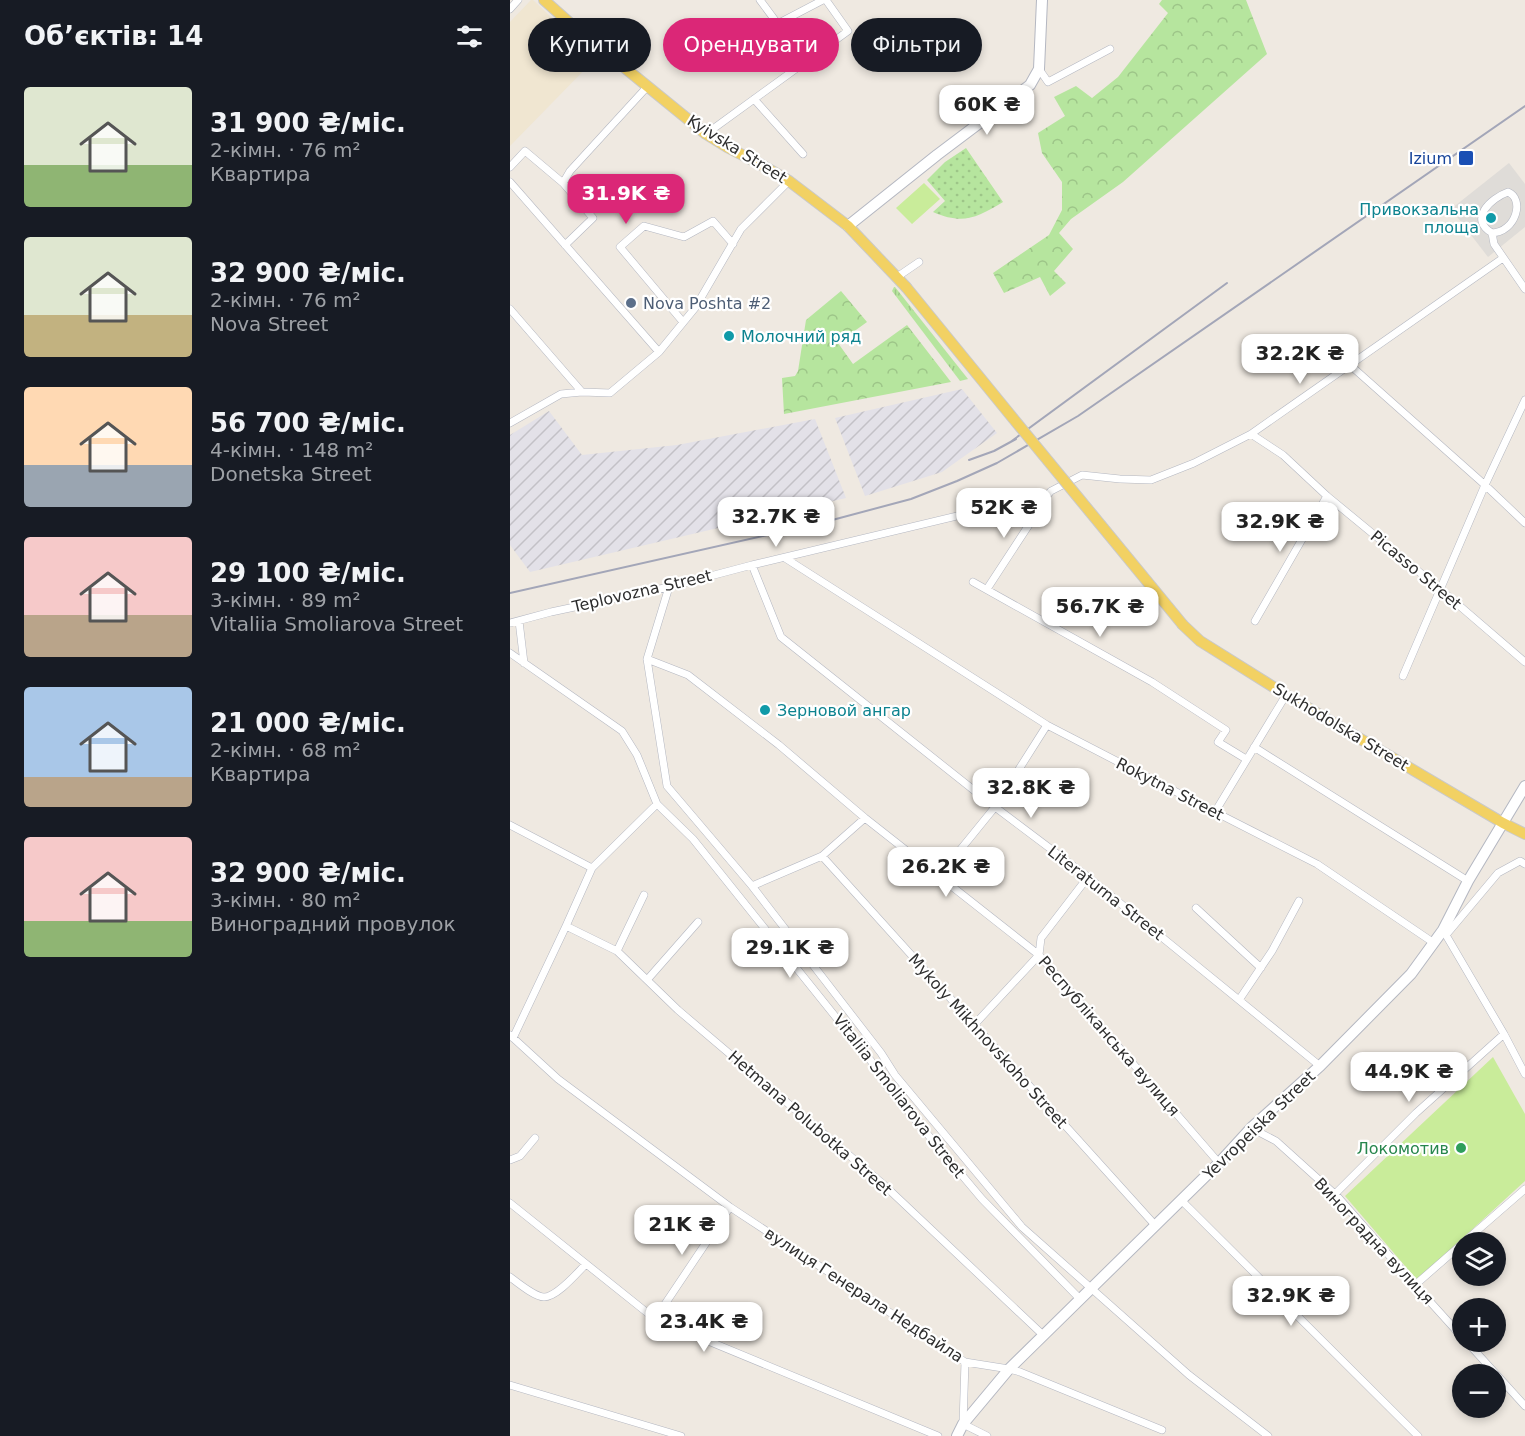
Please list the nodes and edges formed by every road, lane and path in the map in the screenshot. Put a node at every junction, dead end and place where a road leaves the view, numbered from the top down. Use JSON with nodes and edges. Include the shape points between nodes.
{"nodes":[{"id":1,"x":518,"y":0,"type":"edge"},
{"id":2,"x":544,"y":0,"type":"edge"},
{"id":3,"x":760,"y":0,"type":"edge"},
{"id":4,"x":825,"y":0,"type":"edge"},
{"id":5,"x":1042,"y":0,"type":"edge"},
{"id":6,"x":510,"y":9,"type":"edge"},
{"id":7,"x":773,"y":18,"type":"edge"},
{"id":8,"x":789,"y":18,"type":"edge"},
{"id":9,"x":838,"y":18,"type":"edge"},
{"id":10,"x":839,"y":19,"type":"edge"},
{"id":11,"x":839,"y":38,"type":"edge"},
{"id":12,"x":1110,"y":49,"type":"dead end"},
{"id":13,"x":1039,"y":69,"type":"junction"},
{"id":14,"x":792,"y":72,"type":"edge"},
{"id":15,"x":647,"y":87,"type":"junction"},
{"id":16,"x":754,"y":99,"type":"junction"},
{"id":17,"x":706,"y":134,"type":"junction"},
{"id":18,"x":803,"y":154,"type":"dead end"},
{"id":19,"x":510,"y":167,"type":"edge"},
{"id":20,"x":789,"y":181,"type":"junction"},
{"id":21,"x":510,"y":182,"type":"edge"},
{"id":22,"x":563,"y":183,"type":"junction"},
{"id":23,"x":848,"y":226,"type":"junction"},
{"id":24,"x":1492,"y":233,"type":"junction"},
{"id":25,"x":733,"y":244,"type":"junction"},
{"id":26,"x":565,"y":245,"type":"junction"},
{"id":27,"x":1503,"y":258,"type":"junction"},
{"id":28,"x":919,"y":262,"type":"dead end"},
{"id":29,"x":897,"y":278,"type":"junction"},
{"id":30,"x":906,"y":286,"type":"joint"},
{"id":31,"x":1525,"y":289,"type":"edge"},
{"id":32,"x":510,"y":309,"type":"edge"},
{"id":33,"x":684,"y":322,"type":"junction"},
{"id":34,"x":659,"y":352,"type":"junction"},
{"id":35,"x":1350,"y":365,"type":"junction"},
{"id":36,"x":582,"y":392,"type":"junction"},
{"id":37,"x":1525,"y":400,"type":"edge"},
{"id":38,"x":510,"y":422,"type":"edge"},
{"id":39,"x":1251,"y":434,"type":"junction"},
{"id":40,"x":1485,"y":485,"type":"junction"},
{"id":41,"x":1327,"y":496,"type":"junction"},
{"id":42,"x":1042,"y":501,"type":"junction"},
{"id":43,"x":1525,"y":523,"type":"edge"},
{"id":44,"x":785,"y":558,"type":"junction"},
{"id":45,"x":752,"y":566,"type":"junction"},
{"id":46,"x":973,"y":582,"type":"dead end"},
{"id":47,"x":669,"y":587,"type":"junction"},
{"id":48,"x":987,"y":589,"type":"junction"},
{"id":49,"x":1440,"y":589,"type":"junction"},
{"id":50,"x":519,"y":621,"type":"junction"},
{"id":51,"x":1255,"y":621,"type":"dead end"},
{"id":52,"x":510,"y":623,"type":"edge"},
{"id":53,"x":510,"y":653,"type":"edge"},
{"id":54,"x":647,"y":659,"type":"junction"},
{"id":55,"x":1525,"y":662,"type":"edge"},
{"id":56,"x":524,"y":663,"type":"junction"},
{"id":57,"x":1403,"y":676,"type":"dead end"},
{"id":58,"x":1287,"y":695,"type":"junction"},
{"id":59,"x":1047,"y":725,"type":"junction"},
{"id":60,"x":1254,"y":747,"type":"junction"},
{"id":61,"x":1246,"y":759,"type":"junction"},
{"id":62,"x":1525,"y":786,"type":"edge"},
{"id":63,"x":657,"y":804,"type":"junction"},
{"id":64,"x":995,"y":807,"type":"junction"},
{"id":65,"x":1215,"y":812,"type":"junction"},
{"id":66,"x":865,"y":818,"type":"junction"},
{"id":67,"x":1503,"y":823,"type":"junction"},
{"id":68,"x":510,"y":825,"type":"edge"},
{"id":69,"x":1525,"y":834,"type":"edge"},
{"id":70,"x":822,"y":856,"type":"junction"},
{"id":71,"x":1525,"y":864,"type":"edge"},
{"id":72,"x":592,"y":868,"type":"junction"},
{"id":73,"x":939,"y":876,"type":"junction"},
{"id":74,"x":1088,"y":877,"type":"junction"},
{"id":75,"x":1468,"y":881,"type":"junction"},
{"id":76,"x":752,"y":886,"type":"junction"},
{"id":77,"x":644,"y":895,"type":"dead end"},
{"id":78,"x":1299,"y":901,"type":"dead end"},
{"id":79,"x":1196,"y":908,"type":"dead end"},
{"id":80,"x":698,"y":922,"type":"dead end"},
{"id":81,"x":566,"y":926,"type":"junction"},
{"id":82,"x":1444,"y":933,"type":"junction"},
{"id":83,"x":1434,"y":943,"type":"junction"},
{"id":84,"x":617,"y":951,"type":"junction"},
{"id":85,"x":1039,"y":955,"type":"junction"},
{"id":86,"x":1261,"y":968,"type":"junction"},
{"id":87,"x":647,"y":980,"type":"junction"},
{"id":88,"x":1239,"y":1000,"type":"junction"},
{"id":89,"x":974,"y":1025,"type":"junction"},
{"id":90,"x":1504,"y":1034,"type":"junction"},
{"id":91,"x":512,"y":1036,"type":"edge"},
{"id":92,"x":1320,"y":1066,"type":"junction"},
{"id":93,"x":1525,"y":1074,"type":"edge"},
{"id":94,"x":1251,"y":1128,"type":"junction"},
{"id":95,"x":535,"y":1138,"type":"dead end"},
{"id":96,"x":510,"y":1160,"type":"edge"},
{"id":97,"x":1219,"y":1163,"type":"junction"},
{"id":98,"x":1525,"y":1190,"type":"edge"},
{"id":99,"x":1335,"y":1194,"type":"junction"},
{"id":100,"x":1181,"y":1200,"type":"junction"},
{"id":101,"x":510,"y":1203,"type":"edge"},
{"id":102,"x":730,"y":1207,"type":"junction"},
{"id":103,"x":1155,"y":1225,"type":"junction"},
{"id":104,"x":1476,"y":1232,"type":"edge"},
{"id":105,"x":1452,"y":1253,"type":"edge"},
{"id":106,"x":586,"y":1264,"type":"junction"},
{"id":107,"x":510,"y":1277,"type":"edge"},
{"id":108,"x":1415,"y":1285,"type":"junction"},
{"id":109,"x":1091,"y":1289,"type":"junction"},
{"id":110,"x":1080,"y":1299,"type":"junction"},
{"id":111,"x":654,"y":1319,"type":"junction"},
{"id":112,"x":1452,"y":1326,"type":"edge"},
{"id":113,"x":1043,"y":1335,"type":"junction"},
{"id":114,"x":1476,"y":1352,"type":"edge"},
{"id":115,"x":965,"y":1362,"type":"junction"},
{"id":116,"x":1009,"y":1369,"type":"junction"},
{"id":117,"x":510,"y":1384,"type":"edge"},
{"id":118,"x":1525,"y":1406,"type":"edge"},
{"id":119,"x":963,"y":1424,"type":"junction"},
{"id":120,"x":1162,"y":1430,"type":"dead end"},
{"id":121,"x":681,"y":1436,"type":"edge"},
{"id":122,"x":938,"y":1436,"type":"edge"},
{"id":123,"x":957,"y":1436,"type":"edge"},
{"id":124,"x":987,"y":1436,"type":"edge"},
{"id":125,"x":1268,"y":1436,"type":"edge"},
{"id":126,"x":1418,"y":1436,"type":"edge"}],
"edges":[{"from":1,"to":6,"type":"street"},
{"from":2,"to":15,"type":"main road","name":"Kyivska Street"},
{"from":3,"to":7,"type":"street"},
{"from":4,"to":8,"type":"street"},
{"from":4,"to":9,"type":"street"},
{"from":5,"to":13,"type":"street"},
{"from":10,"to":11,"type":"street","via":[[848,31]]},
{"from":12,"to":13,"type":"street","via":[[1048,82]]},
{"from":13,"to":23,"type":"street","via":[[1030,85]]},
{"from":14,"to":16,"type":"street"},
{"from":15,"to":17,"type":"main road","name":"Kyivska Street"},
{"from":15,"to":22,"type":"street"},
{"from":16,"to":17,"type":"street"},
{"from":16,"to":18,"type":"street"},
{"from":17,"to":20,"type":"main road","name":"Kyivska Street"},
{"from":19,"to":22,"type":"street","via":[[525,151]]},
{"from":20,"to":23,"type":"main road","name":"Kyivska Street"},
{"from":20,"to":25,"type":"street","via":[[741,229]]},
{"from":21,"to":26,"type":"street"},
{"from":22,"to":26,"type":"street","via":[[594,218]]},
{"from":23,"to":29,"type":"main road","name":"Kyivska Street"},
{"from":24,"to":24,"type":"street","via":[[1504,231],[1518,221],[1523,209],[1520,196],[1508,192],[1485,207],[1482,221]]},
{"from":24,"to":27,"type":"street"},
{"from":25,"to":33,"type":"street"},
{"from":25,"to":33,"type":"street","via":[[713,221],[684,237],[644,226],[620,247]]},
{"from":26,"to":34,"type":"street"},
{"from":27,"to":31,"type":"street"},
{"from":27,"to":35,"type":"street"},
{"from":28,"to":29,"type":"street"},
{"from":29,"to":30,"type":"main road","name":"Kyivska Street"},
{"from":30,"to":58,"type":"main road","name":"Sukhodolska Street","bridge":true,"via":[[1183,625],[1200,641]]},
{"from":32,"to":36,"type":"street"},
{"from":33,"to":34,"type":"street"},
{"from":34,"to":36,"type":"street","via":[[610,393]]},
{"from":35,"to":39,"type":"street"},
{"from":35,"to":40,"type":"street"},
{"from":36,"to":38,"type":"street","via":[[561,394]]},
{"from":37,"to":40,"type":"street"},
{"from":39,"to":41,"type":"street","name":"Picasso Street","via":[[1283,455]]},
{"from":39,"to":42,"type":"street","via":[[1151,480],[1082,475]]},
{"from":40,"to":43,"type":"street"},
{"from":40,"to":49,"type":"street"},
{"from":41,"to":49,"type":"street","name":"Picasso Street"},
{"from":41,"to":51,"type":"street"},
{"from":42,"to":44,"type":"street","name":"Teplovozna Street","via":[[1028,499]]},
{"from":42,"to":48,"type":"street"},
{"from":44,"to":45,"type":"street","name":"Teplovozna Street"},
{"from":44,"to":59,"type":"street","name":"Rokytna Street"},
{"from":45,"to":47,"type":"street","name":"Teplovozna Street"},
{"from":45,"to":64,"type":"street","name":"Literaturna Street","via":[[781,637]]},
{"from":46,"to":48,"type":"street"},
{"from":47,"to":50,"type":"street","name":"Teplovozna Street"},
{"from":47,"to":54,"type":"street","name":"Vitaliia Smoliarova Street"},
{"from":48,"to":61,"type":"street","via":[[1152,682],[1211,720],[1226,730],[1218,742]]},
{"from":49,"to":55,"type":"street","name":"Picasso Street"},
{"from":49,"to":57,"type":"street"},
{"from":50,"to":52,"type":"street","name":"Teplovozna Street"},
{"from":50,"to":56,"type":"street"},
{"from":53,"to":56,"type":"street","name":"Vitaliia Smoliarova Street"},
{"from":54,"to":66,"type":"street","name":"Республіканська вулиця","via":[[688,675]]},
{"from":54,"to":76,"type":"street","name":"Vitaliia Smoliarova Street","via":[[667,786]]},
{"from":56,"to":63,"type":"street","name":"Vitaliia Smoliarova Street","via":[[622,731],[637,755]]},
{"from":58,"to":60,"type":"street"},
{"from":58,"to":67,"type":"main road","name":"Sukhodolska Street"},
{"from":59,"to":64,"type":"street"},
{"from":59,"to":65,"type":"street","name":"Rokytna Street"},
{"from":60,"to":61,"type":"street"},
{"from":60,"to":75,"type":"street"},
{"from":61,"to":65,"type":"street"},
{"from":62,"to":67,"type":"street","name":"Yevropeiska Street"},
{"from":63,"to":72,"type":"street"},
{"from":63,"to":110,"type":"street","name":"Vitaliia Smoliarova Street","via":[[693,839],[872,1061],[886,1085],[982,1199]]},
{"from":64,"to":73,"type":"street"},
{"from":64,"to":74,"type":"street","name":"Literaturna Street"},
{"from":65,"to":83,"type":"street","name":"Rokytna Street","via":[[1317,864]]},
{"from":66,"to":70,"type":"street"},
{"from":66,"to":73,"type":"street","name":"Республіканська вулиця"},
{"from":67,"to":69,"type":"main road","name":"Sukhodolska Street"},
{"from":67,"to":75,"type":"street","name":"Yevropeiska Street"},
{"from":68,"to":72,"type":"street"},
{"from":70,"to":76,"type":"street"},
{"from":70,"to":89,"type":"street","name":"Mykoly Mikhnovskoho Street"},
{"from":71,"to":82,"type":"street","via":[[1520,861],[1498,873]]},
{"from":72,"to":81,"type":"street"},
{"from":73,"to":85,"type":"street","name":"Республіканська вулиця"},
{"from":74,"to":85,"type":"street","via":[[1041,938]]},
{"from":74,"to":88,"type":"street","name":"Literaturna Street"},
{"from":75,"to":82,"type":"street","name":"Yevropeiska Street"},
{"from":76,"to":109,"type":"street","name":"Vitaliia Smoliarova Street","via":[[895,1075],[1022,1227]]},
{"from":77,"to":84,"type":"street"},
{"from":78,"to":86,"type":"street"},
{"from":79,"to":86,"type":"street"},
{"from":80,"to":87,"type":"street"},
{"from":81,"to":84,"type":"street","name":"Hetmana Polubotka Street"},
{"from":81,"to":91,"type":"street"},
{"from":82,"to":83,"type":"street","name":"Yevropeiska Street"},
{"from":82,"to":90,"type":"street"},
{"from":83,"to":92,"type":"street","name":"Yevropeiska Street","via":[[1412,974]]},
{"from":84,"to":87,"type":"street","name":"Hetmana Polubotka Street"},
{"from":85,"to":89,"type":"street"},
{"from":85,"to":97,"type":"street","name":"Республіканська вулиця"},
{"from":86,"to":88,"type":"street"},
{"from":87,"to":113,"type":"street","name":"Hetmana Polubotka Street","via":[[883,1184]]},
{"from":88,"to":92,"type":"street","name":"Literaturna Street"},
{"from":89,"to":103,"type":"street","name":"Mykoly Mikhnovskoho Street"},
{"from":90,"to":93,"type":"street"},
{"from":90,"to":99,"type":"street","via":[[1416,1113]]},
{"from":91,"to":102,"type":"street","name":"вулиця Генерала Недбайла","via":[[558,1079]]},
{"from":92,"to":94,"type":"street","name":"Yevropeiska Street"},
{"from":94,"to":97,"type":"street","name":"Yevropeiska Street"},
{"from":94,"to":99,"type":"street","name":"Виноградна вулиця","via":[[1276,1141]]},
{"from":95,"to":96,"type":"street"},
{"from":97,"to":100,"type":"street","name":"Yevropeiska Street"},
{"from":98,"to":104,"type":"street"},
{"from":99,"to":108,"type":"street","name":"Виноградна вулиця"},
{"from":100,"to":103,"type":"street","name":"Yevropeiska Street"},
{"from":100,"to":126,"type":"street"},
{"from":101,"to":106,"type":"street"},
{"from":102,"to":111,"type":"street"},
{"from":102,"to":115,"type":"street","name":"вулиця Генерала Недбайла"},
{"from":103,"to":109,"type":"street","name":"Yevropeiska Street"},
{"from":105,"to":108,"type":"street"},
{"from":106,"to":107,"type":"street","via":[[556,1293],[545,1297]]},
{"from":106,"to":111,"type":"street"},
{"from":108,"to":112,"type":"street","name":"Виноградна вулиця"},
{"from":109,"to":110,"type":"street","name":"Yevropeiska Street"},
{"from":109,"to":125,"type":"street"},
{"from":110,"to":113,"type":"street","name":"Yevropeiska Street"},
{"from":111,"to":122,"type":"street"},
{"from":113,"to":116,"type":"street","name":"Yevropeiska Street"},
{"from":114,"to":118,"type":"street"},
{"from":115,"to":116,"type":"street","name":"вулиця Генерала Недбайла"},
{"from":115,"to":119,"type":"street"},
{"from":116,"to":119,"type":"street","name":"Yevropeiska Street"},
{"from":116,"to":120,"type":"street","name":"вулиця Генерала Недбайла"},
{"from":117,"to":121,"type":"street"},
{"from":119,"to":123,"type":"street","name":"Yevropeiska Street"},
{"from":119,"to":124,"type":"street"}]}
